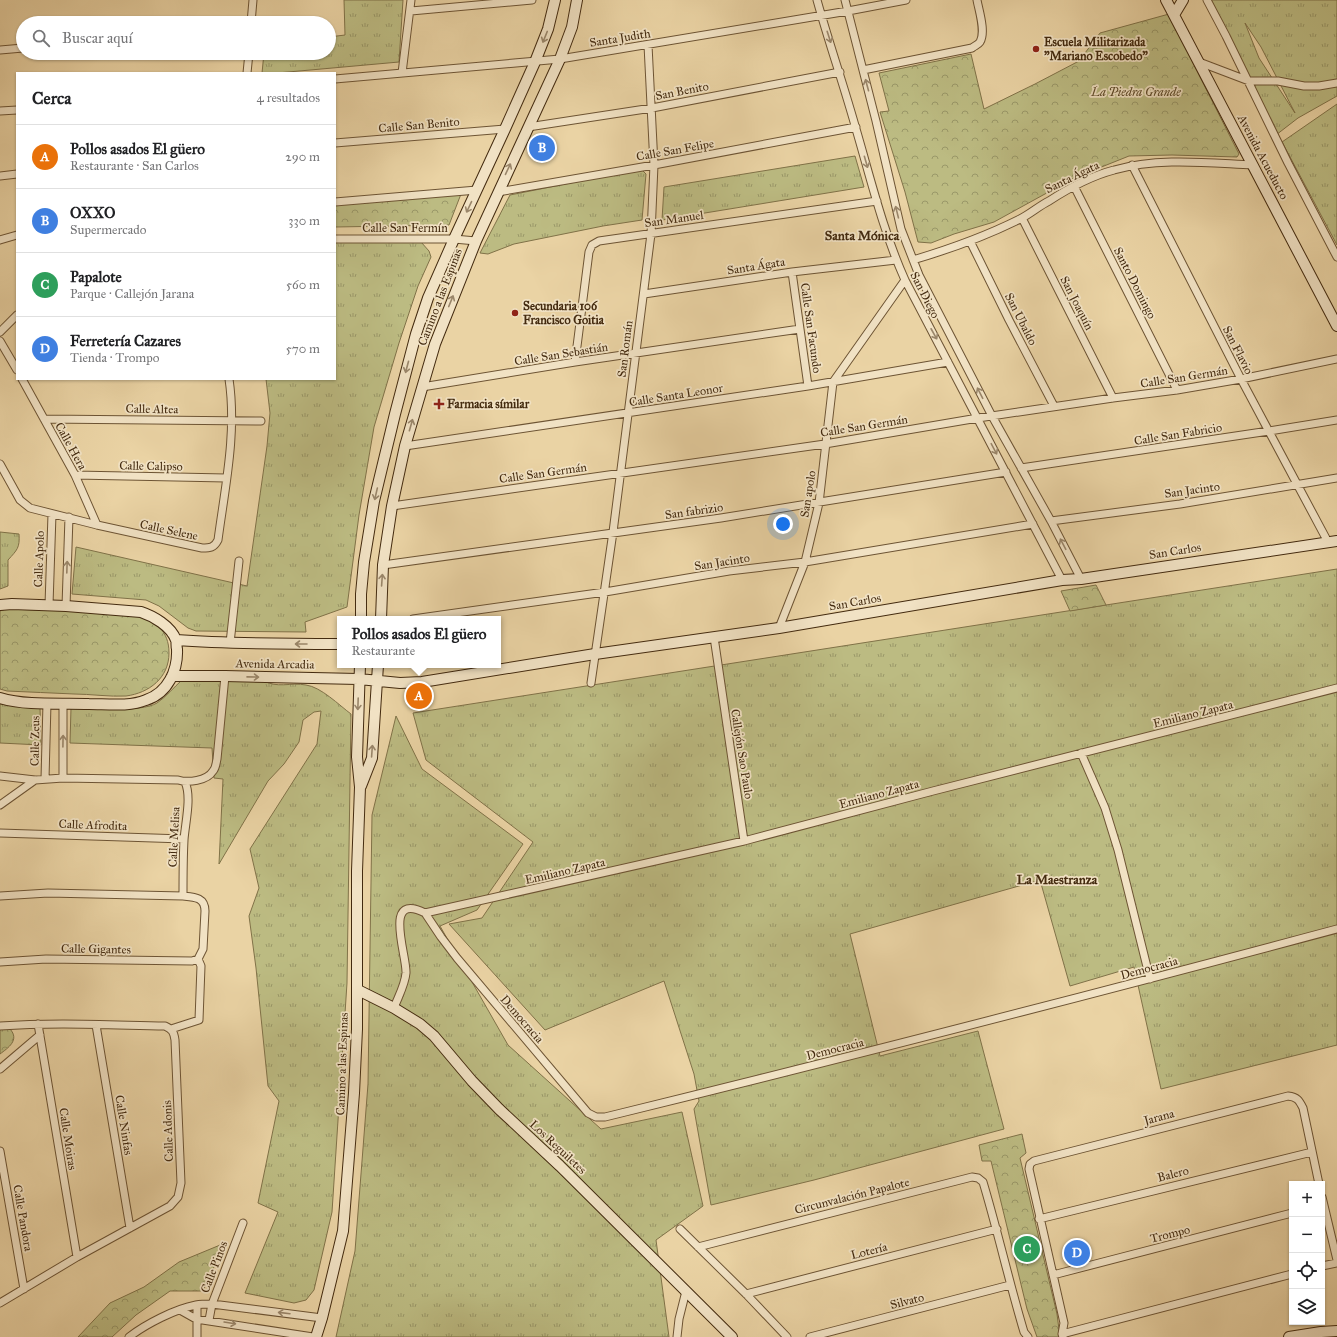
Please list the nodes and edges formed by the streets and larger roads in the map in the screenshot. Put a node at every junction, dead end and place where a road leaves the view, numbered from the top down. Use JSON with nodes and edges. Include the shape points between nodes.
{"nodes":[{"id":1,"x":253,"y":0,"type":"edge"},
{"id":2,"x":411,"y":0,"type":"edge"},
{"id":3,"x":532,"y":0,"type":"edge"},
{"id":4,"x":555,"y":0,"type":"edge"},
{"id":5,"x":577,"y":0,"type":"edge"},
{"id":6,"x":818,"y":0,"type":"edge"},
{"id":7,"x":845,"y":0,"type":"edge"},
{"id":8,"x":906,"y":0,"type":"edge"},
{"id":9,"x":977,"y":0,"type":"edge"},
{"id":10,"x":1166,"y":0,"type":"edge"},
{"id":11,"x":1183,"y":0,"type":"edge"},
{"id":12,"x":1206,"y":0,"type":"edge"},
{"id":13,"x":411,"y":11,"type":"junction"},
{"id":14,"x":848,"y":11,"type":"junction"},
{"id":15,"x":822,"y":15,"type":"junction"},
{"id":16,"x":1174,"y":15,"type":"junction"},
{"id":17,"x":252,"y":16,"type":"edge"},
{"id":18,"x":648,"y":45,"type":"junction"},
{"id":19,"x":16,"y":49,"type":"edge"},
{"id":20,"x":0,"y":50,"type":"edge"},
{"id":21,"x":560,"y":59,"type":"junction"},
{"id":22,"x":248,"y":60,"type":"edge"},
{"id":23,"x":535,"y":62,"type":"junction"},
{"id":24,"x":1199,"y":62,"type":"junction"},
{"id":25,"x":863,"y":70,"type":"junction"},
{"id":26,"x":247,"y":72,"type":"edge"},
{"id":27,"x":840,"y":72,"type":"junction"},
{"id":28,"x":402,"y":73,"type":"junction"},
{"id":29,"x":336,"y":79,"type":"edge"},
{"id":30,"x":1249,"y":81,"type":"junction"},
{"id":31,"x":1337,"y":83,"type":"edge"},
{"id":32,"x":652,"y":108,"type":"junction"},
{"id":33,"x":16,"y":110,"type":"edge"},
{"id":34,"x":0,"y":111,"type":"edge"},
{"id":35,"x":528,"y":126,"type":"junction"},
{"id":36,"x":856,"y":127,"type":"junction"},
{"id":37,"x":505,"y":129,"type":"junction"},
{"id":38,"x":336,"y":143,"type":"edge"},
{"id":39,"x":654,"y":165,"type":"junction"},
{"id":40,"x":1132,"y":166,"type":"junction"},
{"id":41,"x":1253,"y":166,"type":"junction"},
{"id":42,"x":16,"y":174,"type":"edge"},
{"id":43,"x":0,"y":176,"type":"edge"},
{"id":44,"x":1074,"y":186,"type":"junction"},
{"id":45,"x":477,"y":190,"type":"junction"},
{"id":46,"x":498,"y":192,"type":"junction"},
{"id":47,"x":877,"y":201,"type":"junction"},
{"id":48,"x":336,"y":202,"type":"edge"},
{"id":49,"x":1022,"y":218,"type":"junction"},
{"id":50,"x":651,"y":234,"type":"junction"},
{"id":51,"x":16,"y":235,"type":"edge"},
{"id":52,"x":336,"y":239,"type":"edge"},
{"id":53,"x":454,"y":239,"type":"junction"},
{"id":54,"x":0,"y":240,"type":"edge"},
{"id":55,"x":476,"y":241,"type":"junction"},
{"id":56,"x":970,"y":241,"type":"junction"},
{"id":57,"x":1337,"y":257,"type":"edge"},
{"id":58,"x":896,"y":260,"type":"junction"},
{"id":59,"x":913,"y":260,"type":"junction"},
{"id":60,"x":792,"y":272,"type":"junction"},
{"id":61,"x":905,"y":280,"type":"junction"},
{"id":62,"x":644,"y":294,"type":"junction"},
{"id":63,"x":16,"y":316,"type":"edge"},
{"id":64,"x":1337,"y":326,"type":"edge"},
{"id":65,"x":800,"y":329,"type":"junction"},
{"id":66,"x":0,"y":332,"type":"edge"},
{"id":67,"x":0,"y":342,"type":"edge"},
{"id":68,"x":3,"y":354,"type":"edge"},
{"id":69,"x":635,"y":354,"type":"junction"},
{"id":70,"x":1337,"y":359,"type":"edge"},
{"id":71,"x":575,"y":362,"type":"junction"},
{"id":72,"x":948,"y":362,"type":"junction"},
{"id":73,"x":15,"y":363,"type":"edge"},
{"id":74,"x":1240,"y":379,"type":"junction"},
{"id":75,"x":23,"y":380,"type":"edge"},
{"id":76,"x":229,"y":380,"type":"edge"},
{"id":77,"x":833,"y":382,"type":"junction"},
{"id":78,"x":808,"y":386,"type":"junction"},
{"id":79,"x":422,"y":387,"type":"junction"},
{"id":80,"x":1177,"y":390,"type":"junction"},
{"id":81,"x":1113,"y":398,"type":"junction"},
{"id":82,"x":1054,"y":406,"type":"junction"},
{"id":83,"x":628,"y":413,"type":"junction"},
{"id":84,"x":992,"y":416,"type":"junction"},
{"id":85,"x":978,"y":418,"type":"junction"},
{"id":86,"x":44,"y":419,"type":"junction"},
{"id":87,"x":1337,"y":420,"type":"edge"},
{"id":88,"x":233,"y":421,"type":"junction"},
{"id":89,"x":261,"y":421,"type":"dead end"},
{"id":90,"x":1269,"y":431,"type":"junction"},
{"id":91,"x":825,"y":444,"type":"junction"},
{"id":92,"x":405,"y":446,"type":"junction"},
{"id":93,"x":0,"y":464,"type":"edge"},
{"id":94,"x":1021,"y":468,"type":"junction"},
{"id":95,"x":1006,"y":472,"type":"junction"},
{"id":96,"x":620,"y":474,"type":"junction"},
{"id":97,"x":75,"y":475,"type":"junction"},
{"id":98,"x":226,"y":478,"type":"junction"},
{"id":99,"x":1337,"y":478,"type":"edge"},
{"id":100,"x":1297,"y":486,"type":"junction"},
{"id":101,"x":819,"y":503,"type":"junction"},
{"id":102,"x":392,"y":506,"type":"junction"},
{"id":103,"x":52,"y":514,"type":"junction"},
{"id":104,"x":68,"y":517,"type":"junction"},
{"id":105,"x":1050,"y":521,"type":"junction"},
{"id":106,"x":1033,"y":524,"type":"junction"},
{"id":107,"x":97,"y":525,"type":"junction"},
{"id":108,"x":613,"y":532,"type":"junction"},
{"id":109,"x":1333,"y":542,"type":"edge"},
{"id":110,"x":239,"y":561,"type":"dead end"},
{"id":111,"x":805,"y":562,"type":"junction"},
{"id":112,"x":383,"y":565,"type":"junction"},
{"id":113,"x":1081,"y":578,"type":"junction"},
{"id":114,"x":1062,"y":580,"type":"junction"},
{"id":115,"x":605,"y":592,"type":"junction"},
{"id":116,"x":49,"y":605,"type":"junction"},
{"id":117,"x":0,"y":606,"type":"edge"},
{"id":118,"x":66,"y":606,"type":"junction"},
{"id":119,"x":361,"y":616,"type":"edge"},
{"id":120,"x":381,"y":616,"type":"edge"},
{"id":121,"x":434,"y":616,"type":"edge"},
{"id":122,"x":778,"y":628,"type":"junction"},
{"id":123,"x":714,"y":637,"type":"junction"},
{"id":124,"x":176,"y":640,"type":"junction"},
{"id":125,"x":230,"y":643,"type":"junction"},
{"id":126,"x":337,"y":644,"type":"edge"},
{"id":127,"x":595,"y":654,"type":"junction"},
{"id":128,"x":360,"y":668,"type":"edge"},
{"id":129,"x":378,"y":668,"type":"edge"},
{"id":130,"x":172,"y":676,"type":"junction"},
{"id":131,"x":225,"y":676,"type":"junction"},
{"id":132,"x":359,"y":680,"type":"junction"},
{"id":133,"x":377,"y":682,"type":"junction"},
{"id":134,"x":591,"y":683,"type":"dead end"},
{"id":135,"x":1337,"y":688,"type":"edge"},
{"id":136,"x":0,"y":698,"type":"edge"},
{"id":137,"x":46,"y":703,"type":"junction"},
{"id":138,"x":63,"y":703,"type":"junction"},
{"id":139,"x":1081,"y":753,"type":"junction"},
{"id":140,"x":0,"y":776,"type":"edge"},
{"id":141,"x":63,"y":778,"type":"junction"},
{"id":142,"x":45,"y":779,"type":"junction"},
{"id":143,"x":35,"y":780,"type":"junction"},
{"id":144,"x":185,"y":782,"type":"junction"},
{"id":145,"x":360,"y":788,"type":"junction"},
{"id":146,"x":0,"y":805,"type":"edge"},
{"id":147,"x":0,"y":833,"type":"edge"},
{"id":148,"x":184,"y":839,"type":"junction"},
{"id":149,"x":744,"y":841,"type":"junction"},
{"id":150,"x":0,"y":896,"type":"edge"},
{"id":151,"x":183,"y":896,"type":"junction"},
{"id":152,"x":425,"y":913,"type":"junction"},
{"id":153,"x":1337,"y":929,"type":"edge"},
{"id":154,"x":195,"y":960,"type":"junction"},
{"id":155,"x":0,"y":962,"type":"edge"},
{"id":156,"x":1150,"y":979,"type":"junction"},
{"id":157,"x":358,"y":990,"type":"junction"},
{"id":158,"x":394,"y":1008,"type":"junction"},
{"id":159,"x":38,"y":1024,"type":"junction"},
{"id":160,"x":96,"y":1025,"type":"junction"},
{"id":161,"x":0,"y":1026,"type":"edge"},
{"id":162,"x":171,"y":1029,"type":"junction"},
{"id":163,"x":40,"y":1035,"type":"junction"},
{"id":164,"x":0,"y":1069,"type":"edge"},
{"id":165,"x":0,"y":1151,"type":"edge"},
{"id":166,"x":1312,"y":1152,"type":"junction"},
{"id":167,"x":1318,"y":1181,"type":"edge"},
{"id":168,"x":1325,"y":1213,"type":"edge"},
{"id":169,"x":1289,"y":1214,"type":"edge"},
{"id":170,"x":1039,"y":1219,"type":"junction"},
{"id":171,"x":243,"y":1223,"type":"dead end"},
{"id":172,"x":130,"y":1228,"type":"junction"},
{"id":173,"x":680,"y":1229,"type":"dead end"},
{"id":174,"x":997,"y":1229,"type":"junction"},
{"id":175,"x":698,"y":1247,"type":"junction"},
{"id":176,"x":77,"y":1257,"type":"junction"},
{"id":177,"x":1337,"y":1261,"type":"edge"},
{"id":178,"x":1325,"y":1265,"type":"edge"},
{"id":179,"x":1053,"y":1275,"type":"junction"},
{"id":180,"x":1289,"y":1275,"type":"edge"},
{"id":181,"x":1010,"y":1285,"type":"junction"},
{"id":182,"x":24,"y":1289,"type":"junction"},
{"id":183,"x":686,"y":1291,"type":"junction"},
{"id":184,"x":746,"y":1294,"type":"junction"},
{"id":185,"x":0,"y":1303,"type":"edge"},
{"id":186,"x":212,"y":1304,"type":"junction"},
{"id":187,"x":197,"y":1305,"type":"junction"},
{"id":188,"x":180,"y":1310,"type":"junction"},
{"id":189,"x":322,"y":1318,"type":"junction"},
{"id":190,"x":196,"y":1319,"type":"junction"},
{"id":191,"x":209,"y":1320,"type":"junction"},
{"id":192,"x":1064,"y":1322,"type":"junction"},
{"id":193,"x":1337,"y":1331,"type":"edge"},
{"id":194,"x":139,"y":1333,"type":"edge"},
{"id":195,"x":1072,"y":1334,"type":"edge"},
{"id":196,"x":1025,"y":1335,"type":"edge"},
{"id":197,"x":1062,"y":1335,"type":"edge"},
{"id":198,"x":129,"y":1337,"type":"edge"},
{"id":199,"x":197,"y":1337,"type":"edge"},
{"id":200,"x":313,"y":1337,"type":"edge"},
{"id":201,"x":316,"y":1337,"type":"edge"},
{"id":202,"x":677,"y":1337,"type":"edge"},
{"id":203,"x":732,"y":1337,"type":"edge"},
{"id":204,"x":787,"y":1337,"type":"edge"},
{"id":205,"x":810,"y":1337,"type":"edge"},
{"id":206,"x":1290,"y":1337,"type":"edge"}],
"edges":[{"from":1,"to":17,"type":"street"},
{"from":2,"to":13,"type":"street"},
{"from":3,"to":13,"type":"street"},
{"from":4,"to":23,"type":"street","name":"Camino a las Espinas","one_way":true},
{"from":5,"to":21,"type":"street","name":"Camino a las Espinas","via":[[572,27]]},
{"from":6,"to":15,"type":"street","name":"San Diego"},
{"from":7,"to":14,"type":"street","name":"San Diego"},
{"from":8,"to":14,"type":"street","name":"Santa Judith"},
{"from":9,"to":25,"type":"street","via":[[982,34],[980,42],[972,48]]},
{"from":10,"to":16,"type":"street","name":"Avenida Acueducto"},
{"from":11,"to":16,"type":"street"},
{"from":12,"to":30,"type":"street","name":"Avenida Acueducto"},
{"from":13,"to":28,"type":"street"},
{"from":14,"to":15,"type":"street","name":"Santa Judith"},
{"from":14,"to":25,"type":"street","name":"San Diego"},
{"from":15,"to":18,"type":"street","name":"Santa Judith"},
{"from":15,"to":27,"type":"street","name":"San Diego","one_way":true},
{"from":16,"to":24,"type":"street","name":"Avenida Acueducto"},
{"from":18,"to":21,"type":"street","name":"Santa Judith"},
{"from":18,"to":32,"type":"street","name":"San Román"},
{"from":19,"to":20,"type":"street"},
{"from":21,"to":23,"type":"street","name":"Santa Judith"},
{"from":21,"to":35,"type":"street","name":"Camino a las Espinas"},
{"from":22,"to":26,"type":"street"},
{"from":23,"to":28,"type":"street","name":"Santa Judith"},
{"from":23,"to":37,"type":"street","name":"Camino a las Espinas"},
{"from":24,"to":30,"type":"street"},
{"from":24,"to":41,"type":"street","name":"Avenida Acueducto"},
{"from":59,"to":25,"type":"street","name":"San Diego","one_way":true,"via":[[901,229]]},
{"from":27,"to":32,"type":"street","name":"San Benito"},
{"from":27,"to":36,"type":"street","name":"San Diego"},
{"from":28,"to":29,"type":"street","name":"Santa Judith"},
{"from":30,"to":31,"type":"street","via":[[1278,81],[1304,86]]},
{"from":30,"to":57,"type":"street","name":"Avenida Acueducto"},
{"from":32,"to":35,"type":"street","name":"San Benito"},
{"from":32,"to":39,"type":"street","name":"San Román"},
{"from":33,"to":34,"type":"street"},
{"from":46,"to":35,"type":"street","name":"Camino a las Espinas","one_way":true},
{"from":36,"to":39,"type":"street","name":"Calle San Felipe"},
{"from":36,"to":47,"type":"street","name":"San Diego","one_way":true},
{"from":37,"to":38,"type":"street","name":"Calle San Benito"},
{"from":37,"to":45,"type":"street","name":"Camino a las Espinas"},
{"from":39,"to":46,"type":"street","name":"Calle San Felipe"},
{"from":39,"to":50,"type":"street","name":"San Román"},
{"from":40,"to":41,"type":"street","name":"Santa Ágata","via":[[1180,162]]},
{"from":40,"to":44,"type":"street","name":"Santa Ágata","via":[[1095,176]]},
{"from":40,"to":74,"type":"street","name":"San Flavio"},
{"from":41,"to":64,"type":"street","name":"Avenida Acueducto"},
{"from":42,"to":43,"type":"street"},
{"from":44,"to":49,"type":"street","name":"Santa Ágata"},
{"from":44,"to":80,"type":"street","name":"Santo Domingo"},
{"from":45,"to":48,"type":"street"},
{"from":45,"to":53,"type":"street","name":"Camino a las Espinas","one_way":true},
{"from":46,"to":55,"type":"street","name":"Camino a las Espinas"},
{"from":47,"to":50,"type":"street","name":"San Manuel"},
{"from":47,"to":58,"type":"street","name":"San Diego"},
{"from":49,"to":56,"type":"street","name":"Santa Ágata"},
{"from":49,"to":81,"type":"street","name":"San Joaquín"},
{"from":50,"to":62,"type":"street","name":"San Román"},
{"from":50,"to":71,"type":"street","name":"San Manuel","via":[[599,241],[592,245]]},
{"from":51,"to":54,"type":"street"},
{"from":52,"to":53,"type":"street","name":"Calle San Fermín"},
{"from":53,"to":55,"type":"street","name":"Calle San Fermín"},
{"from":53,"to":119,"type":"street","name":"Camino a las Espinas","one_way":true,"via":[[428,298],[393,420],[369,530],[361,594]]},
{"from":79,"to":55,"type":"street","name":"Camino a las Espinas","one_way":true,"via":[[440,330]]},
{"from":56,"to":59,"type":"street","name":"Santa Ágata"},
{"from":56,"to":82,"type":"street","name":"San Ubaldo"},
{"from":58,"to":60,"type":"street","name":"Santa Ágata"},
{"from":58,"to":61,"type":"street","name":"San Diego"},
{"from":84,"to":59,"type":"street","name":"San Diego","one_way":true},
{"from":60,"to":62,"type":"street","name":"Santa Ágata"},
{"from":60,"to":65,"type":"street","name":"Calle San Facundo"},
{"from":61,"to":72,"type":"street","name":"San Diego","one_way":true},
{"from":61,"to":77,"type":"street"},
{"from":62,"to":69,"type":"street","name":"San Román"},
{"from":63,"to":66,"type":"street"},
{"from":65,"to":69,"type":"street","name":"Calle San Sebastián"},
{"from":65,"to":78,"type":"street","name":"Calle San Facundo"},
{"from":67,"to":68,"type":"street"},
{"from":68,"to":73,"type":"street"},
{"from":69,"to":71,"type":"street","name":"Calle San Sebastián"},
{"from":69,"to":83,"type":"street","name":"San Román"},
{"from":70,"to":74,"type":"street","name":"Calle San Germán"},
{"from":71,"to":79,"type":"street","name":"Calle San Sebastián"},
{"from":72,"to":77,"type":"street","name":"Calle Santa Leonor"},
{"from":72,"to":85,"type":"street","name":"San Diego"},
{"from":74,"to":80,"type":"street","name":"Calle San Germán"},
{"from":74,"to":90,"type":"street","name":"San Flavio"},
{"from":75,"to":86,"type":"street","name":"Calle Hera"},
{"from":76,"to":88,"type":"street","name":"Calle Selene"},
{"from":77,"to":78,"type":"street","name":"Calle Santa Leonor"},
{"from":77,"to":91,"type":"street","name":"San apolo"},
{"from":78,"to":83,"type":"street","name":"Calle Santa Leonor"},
{"from":92,"to":79,"type":"street","name":"Camino a las Espinas","one_way":true},
{"from":80,"to":81,"type":"street","name":"Calle San Germán"},
{"from":81,"to":82,"type":"street","name":"Calle San Germán"},
{"from":82,"to":84,"type":"street","name":"Calle San Germán"},
{"from":83,"to":92,"type":"street","name":"Calle Santa Leonor"},
{"from":83,"to":96,"type":"street","name":"San Román"},
{"from":84,"to":85,"type":"street","name":"Calle San Germán"},
{"from":84,"to":94,"type":"street","name":"San Diego"},
{"from":85,"to":91,"type":"street","name":"Calle San Germán"},
{"from":85,"to":95,"type":"street","name":"San Diego","one_way":true},
{"from":86,"to":88,"type":"street","name":"Calle Altea"},
{"from":86,"to":97,"type":"street","name":"Calle Hera"},
{"from":87,"to":90,"type":"street","name":"Calle San Fabricio"},
{"from":88,"to":89,"type":"street","name":"Calle Altea"},
{"from":88,"to":98,"type":"street","name":"Calle Selene"},
{"from":90,"to":94,"type":"street","name":"Calle San Fabricio"},
{"from":90,"to":100,"type":"street","name":"San Flavio"},
{"from":91,"to":96,"type":"street","name":"Calle San Germán"},
{"from":91,"to":101,"type":"street","name":"San apolo"},
{"from":92,"to":102,"type":"street","name":"Camino a las Espinas"},
{"from":93,"to":103,"type":"street","name":"Calle Selene","via":[[20,500],[30,508]]},
{"from":94,"to":105,"type":"street","name":"San Diego"},
{"from":95,"to":101,"type":"street","name":"San fabrizio"},
{"from":95,"to":106,"type":"street","name":"San Diego"},
{"from":96,"to":102,"type":"street","name":"Calle San Germán"},
{"from":96,"to":108,"type":"street","name":"San Román"},
{"from":97,"to":98,"type":"street","name":"Calle Calipso"},
{"from":97,"to":107,"type":"street","name":"Calle Hera"},
{"from":98,"to":107,"type":"street","name":"Calle Selene","via":[[218,540],[215,546],[210,548]]},
{"from":99,"to":100,"type":"street","name":"San Jacinto"},
{"from":100,"to":105,"type":"street","name":"San Jacinto"},
{"from":100,"to":109,"type":"street","name":"San Flavio"},
{"from":101,"to":108,"type":"street","name":"San fabrizio"},
{"from":101,"to":111,"type":"street","name":"San apolo"},
{"from":102,"to":112,"type":"street","name":"Camino a las Espinas"},
{"from":103,"to":104,"type":"street","name":"Calle Selene"},
{"from":103,"to":116,"type":"street","name":"Calle Apolo"},
{"from":104,"to":107,"type":"street","name":"Calle Selene"},
{"from":118,"to":104,"type":"street","one_way":true},
{"from":113,"to":105,"type":"street","name":"San Diego","one_way":true},
{"from":106,"to":111,"type":"street","name":"San Jacinto"},
{"from":106,"to":114,"type":"street","name":"San Diego"},
{"from":108,"to":112,"type":"street","name":"San fabrizio"},
{"from":108,"to":115,"type":"street","name":"San Román"},
{"from":109,"to":113,"type":"street","name":"San Carlos"},
{"from":110,"to":125,"type":"street"},
{"from":111,"to":115,"type":"street","name":"San Jacinto","via":[[729,571]]},
{"from":111,"to":122,"type":"street","name":"San apolo"},
{"from":120,"to":112,"type":"street","name":"Camino a las Espinas","one_way":true},
{"from":113,"to":114,"type":"street","name":"San Carlos"},
{"from":114,"to":122,"type":"street","name":"San Carlos"},
{"from":115,"to":121,"type":"street","name":"San Jacinto"},
{"from":115,"to":127,"type":"street","name":"San Román"},
{"from":116,"to":117,"type":"street"},
{"from":116,"to":118,"type":"street"},
{"from":118,"to":124,"type":"street","via":[[141,612],[161,622]]},
{"from":122,"to":123,"type":"street","name":"San Carlos"},
{"from":123,"to":127,"type":"street","name":"San Carlos"},
{"from":123,"to":149,"type":"street","name":"Callejón Sao Paulo"},
{"from":124,"to":125,"type":"street","name":"Avenida Arcadia"},
{"from":124,"to":130,"type":"street","via":[[176,664]]},
{"from":126,"to":125,"type":"street","name":"Avenida Arcadia","one_way":true},
{"from":127,"to":133,"type":"street","name":"San Carlos","via":[[422,682]]},
{"from":127,"to":134,"type":"street","name":"San Román"},
{"from":128,"to":132,"type":"street","name":"Camino a las Espinas"},
{"from":129,"to":133,"type":"street","name":"Camino a las Espinas"},
{"from":130,"to":131,"type":"street","name":"Avenida Arcadia"},
{"from":130,"to":138,"type":"street","via":[[155,697],[144,701],[130,704]]},
{"from":131,"to":132,"type":"street","name":"Avenida Arcadia","one_way":true},
{"from":131,"to":144,"type":"street","via":[[214,770],[204,778]]},
{"from":132,"to":133,"type":"street","name":"Avenida Arcadia"},
{"from":132,"to":145,"type":"street","name":"Camino a las Espinas","one_way":true,"via":[[357,757]]},
{"from":145,"to":133,"type":"street","name":"Camino a las Espinas","one_way":true,"via":[[372,758]]},
{"from":135,"to":139,"type":"street","name":"Emiliano Zapata"},
{"from":136,"to":137,"type":"street"},
{"from":137,"to":138,"type":"street"},
{"from":137,"to":142,"type":"street","name":"Calle Zeus"},
{"from":141,"to":138,"type":"street","one_way":true},
{"from":139,"to":149,"type":"street","name":"Emiliano Zapata"},
{"from":139,"to":156,"type":"street","via":[[1118,850]]},
{"from":140,"to":143,"type":"street"},
{"from":141,"to":142,"type":"street"},
{"from":141,"to":144,"type":"street"},
{"from":142,"to":143,"type":"street"},
{"from":143,"to":146,"type":"street","name":"Calle Zeus"},
{"from":144,"to":148,"type":"street","name":"Calle Melisa","via":[[188,798]]},
{"from":145,"to":157,"type":"street","name":"Camino a las Espinas","via":[[357,871]]},
{"from":147,"to":148,"type":"street","name":"Calle Afrodita"},
{"from":148,"to":151,"type":"street","name":"Calle Melisa"},
{"from":149,"to":152,"type":"street","name":"Emiliano Zapata"},
{"from":150,"to":151,"type":"street","via":[[48,893]]},
{"from":151,"to":154,"type":"street","via":[[198,898],[205,906],[203,949]]},
{"from":152,"to":156,"type":"street","name":"Democracia","via":[[441,938],[487,994],[588,1113],[596,1117],[611,1116],[861,1054]]},
{"from":152,"to":158,"type":"street","name":"Emiliano Zapata","via":[[412,909],[402,913],[400,917],[399,929],[406,972]]},
{"from":153,"to":156,"type":"street","name":"Democracia"},
{"from":154,"to":155,"type":"street","name":"Calle Gigantes","via":[[46,959]]},
{"from":154,"to":162,"type":"street","via":[[201,966],[199,1020]]},
{"from":157,"to":158,"type":"street","name":"Los Reguiletes"},
{"from":157,"to":189,"type":"street","name":"Camino a las Espinas","via":[[354,1093],[343,1231]]},
{"from":158,"to":183,"type":"street","name":"Los Reguiletes","via":[[434,1036],[498,1109],[560,1166]]},
{"from":159,"to":160,"type":"street"},
{"from":159,"to":161,"type":"street"},
{"from":159,"to":163,"type":"street","name":"Calle Moiras"},
{"from":160,"to":162,"type":"street","via":[[165,1026]]},
{"from":160,"to":172,"type":"street","name":"Calle Ninfas"},
{"from":162,"to":172,"type":"street","name":"Calle Adonis","via":[[176,1047],[181,1183],[178,1197],[170,1206]]},
{"from":163,"to":164,"type":"street"},
{"from":163,"to":176,"type":"street","name":"Calle Moiras"},
{"from":165,"to":182,"type":"street","name":"Calle Pandora"},
{"from":166,"to":167,"type":"street"},
{"from":166,"to":170,"type":"street","name":"Balero"},
{"from":166,"to":170,"type":"street","name":"Jarana","via":[[1300,1101],[1295,1097],[1280,1097],[1034,1161],[1029,1169]]},
{"from":168,"to":177,"type":"street"},
{"from":169,"to":179,"type":"street","name":"Trompo"},
{"from":170,"to":179,"type":"street"},
{"from":171,"to":186,"type":"street","name":"Calle Pinos"},
{"from":172,"to":176,"type":"street","name":"Calle Adonis"},
{"from":173,"to":175,"type":"street"},
{"from":174,"to":175,"type":"street","name":"Circunvalación Papalote","via":[[983,1182],[972,1177]]},
{"from":174,"to":181,"type":"street","name":"Circunvalación Papalote"},
{"from":174,"to":184,"type":"street","name":"Lotería"},
{"from":175,"to":184,"type":"street"},
{"from":176,"to":182,"type":"street","name":"Calle Adonis"},
{"from":177,"to":178,"type":"street"},
{"from":179,"to":192,"type":"street"},
{"from":180,"to":195,"type":"street"},
{"from":181,"to":196,"type":"street","name":"Circunvalación Papalote"},
{"from":181,"to":205,"type":"street","name":"Silvato"},
{"from":182,"to":185,"type":"street","name":"Calle Adonis"},
{"from":183,"to":202,"type":"street"},
{"from":183,"to":203,"type":"street","name":"Los Reguiletes"},
{"from":184,"to":204,"type":"street"},
{"from":186,"to":187,"type":"street"},
{"from":189,"to":186,"type":"street","one_way":true},
{"from":186,"to":191,"type":"street","name":"Calle Pinos"},
{"from":187,"to":188,"type":"street"},
{"from":187,"to":190,"type":"street","name":"Calle Pinos"},
{"from":188,"to":190,"type":"street"},
{"from":188,"to":194,"type":"street","via":[[154,1321]]},
{"from":189,"to":201,"type":"street","name":"Camino a las Espinas"},
{"from":190,"to":191,"type":"street"},
{"from":190,"to":199,"type":"street","name":"Calle Pinos"},
{"from":191,"to":200,"type":"street","one_way":true},
{"from":192,"to":195,"type":"street"},
{"from":192,"to":197,"type":"street"},
{"from":193,"to":206,"type":"street"},
{"from":194,"to":198,"type":"street"},
{"from":195,"to":197,"type":"street"}]}
